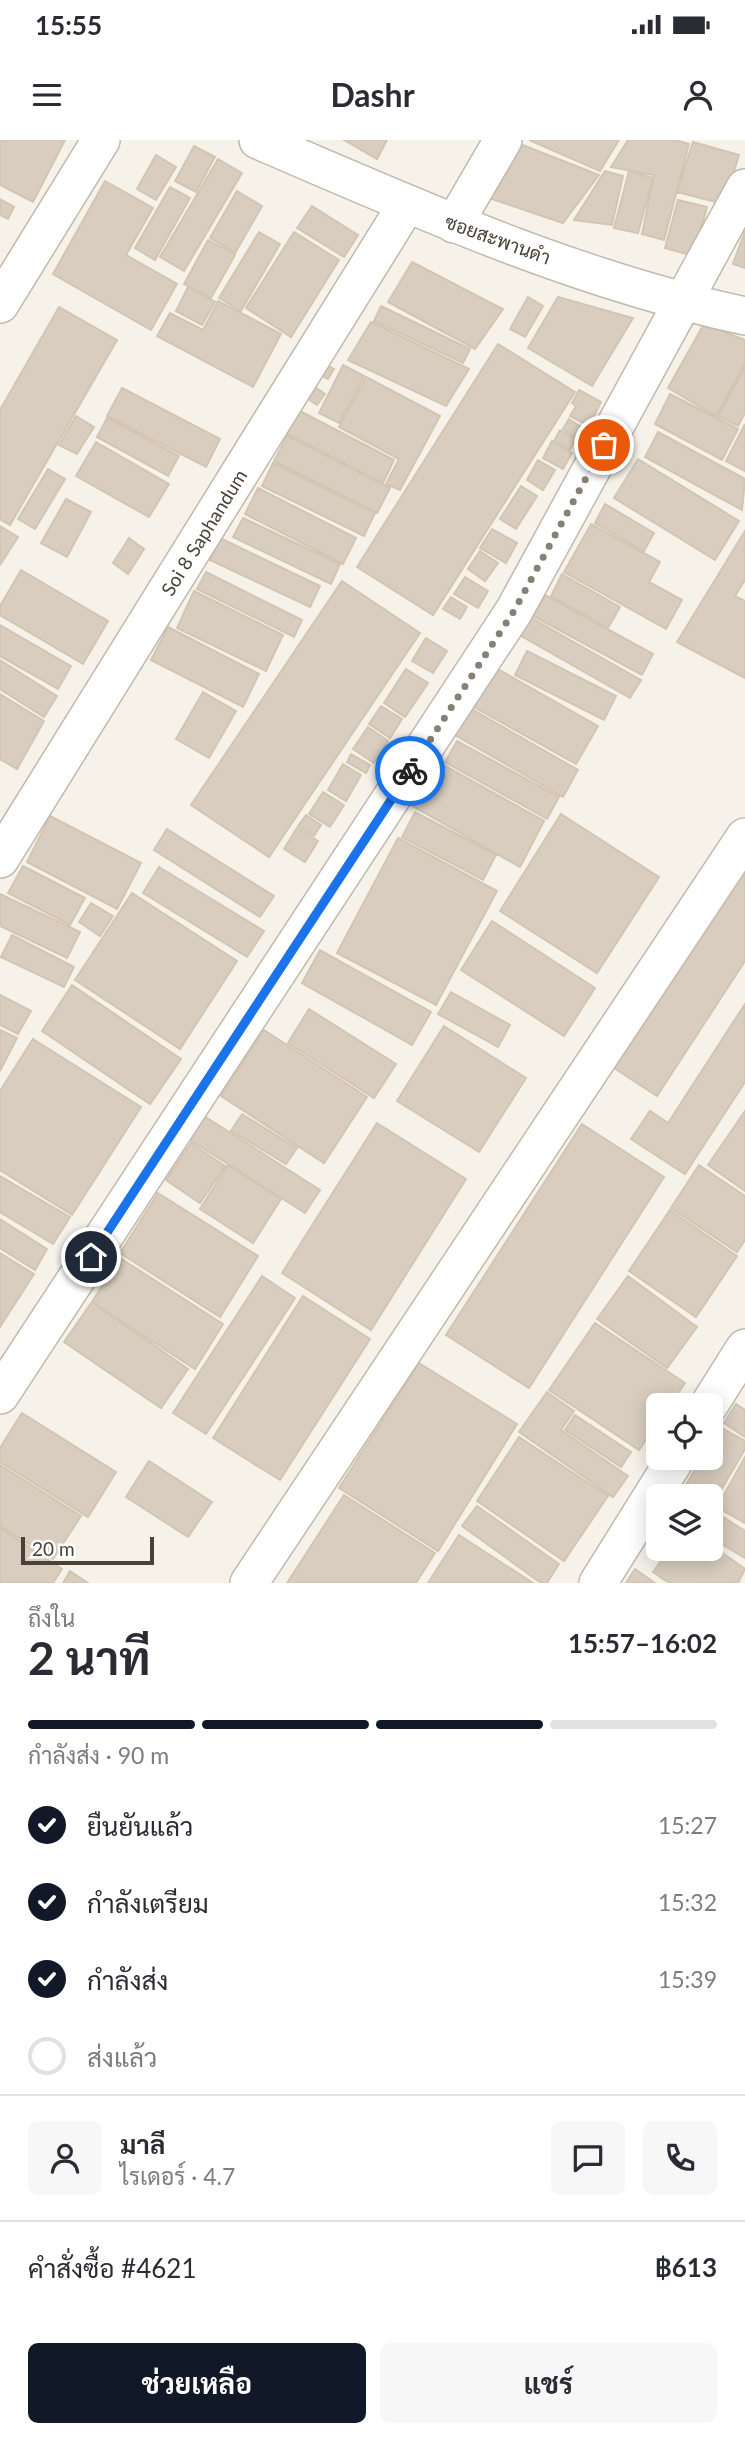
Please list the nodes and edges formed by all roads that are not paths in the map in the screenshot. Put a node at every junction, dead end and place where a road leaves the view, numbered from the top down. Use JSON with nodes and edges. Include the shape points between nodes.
{"nodes":[{"id":1,"x":101,"y":140,"type":"edge"},
{"id":2,"x":258,"y":140,"type":"edge"},
{"id":3,"x":503,"y":140,"type":"edge"},
{"id":4,"x":745,"y":188,"type":"edge"},
{"id":5,"x":407,"y":204,"type":"junction"},
{"id":6,"x":454,"y":224,"type":"junction"},
{"id":7,"x":680,"y":302,"type":"junction"},
{"id":8,"x":0,"y":304,"type":"edge"},
{"id":9,"x":745,"y":316,"type":"edge"},
{"id":10,"x":745,"y":837,"type":"edge"},
{"id":11,"x":0,"y":859,"type":"edge"},
{"id":12,"x":745,"y":1348,"type":"edge"},
{"id":13,"x":717,"y":1393,"type":"edge"},
{"id":14,"x":0,"y":1395,"type":"edge"},
{"id":15,"x":669,"y":1470,"type":"edge"},
{"id":16,"x":248,"y":1583,"type":"edge"},
{"id":17,"x":598,"y":1583,"type":"edge"}],
"edges":[{"from":1,"to":8,"type":"street"},
{"from":2,"to":5,"type":"street","name":"ซอยสะพานดำ"},
{"from":3,"to":6,"type":"street"},
{"from":4,"to":7,"type":"street"},
{"from":5,"to":6,"type":"street","name":"ซอยสะพานดำ"},
{"from":5,"to":11,"type":"street","name":"Soi 8 Saphandum"},
{"from":6,"to":7,"type":"street","name":"ซอยสะพานดำ"},
{"from":7,"to":9,"type":"street","name":"ซอยสะพานดำ"},
{"from":7,"to":14,"type":"street","via":[[514,611]]},
{"from":10,"to":16,"type":"street"},
{"from":12,"to":13,"type":"street"},
{"from":15,"to":17,"type":"street"}]}
